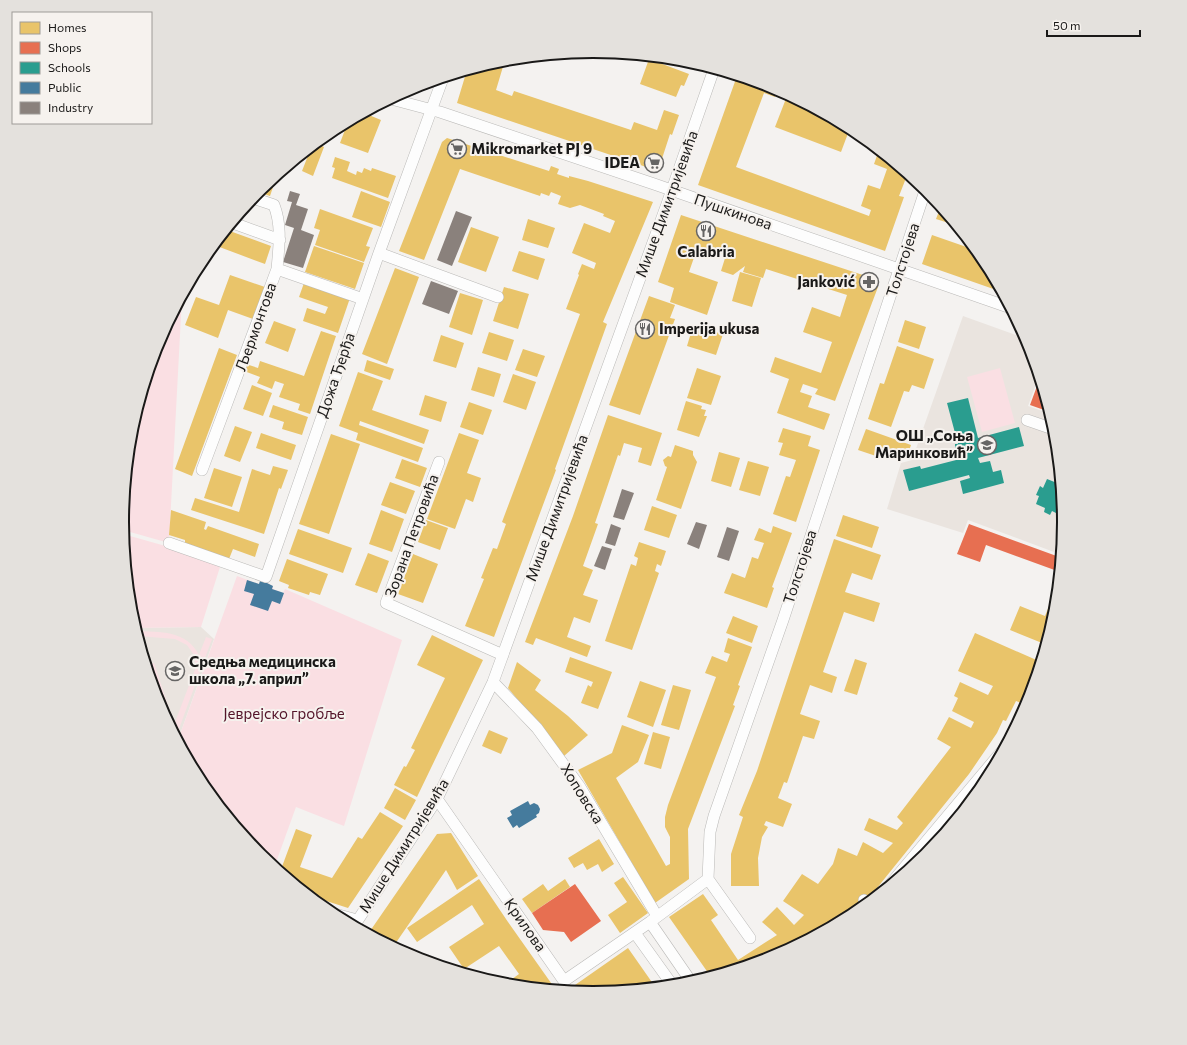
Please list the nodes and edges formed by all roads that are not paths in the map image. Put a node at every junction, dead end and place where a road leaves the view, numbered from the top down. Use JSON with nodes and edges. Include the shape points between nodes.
{"nodes":[{"id":1,"x":712,"y":74,"type":"edge"},
{"id":2,"x":441,"y":84,"type":"edge"},
{"id":3,"x":400,"y":101,"type":"edge"},
{"id":4,"x":432,"y":110,"type":"junction"},
{"id":5,"x":672,"y":191,"type":"junction"},
{"id":6,"x":924,"y":196,"type":"edge"},
{"id":7,"x":259,"y":200,"type":"edge"},
{"id":8,"x":237,"y":225,"type":"edge"},
{"id":9,"x":280,"y":240,"type":"junction"},
{"id":10,"x":379,"y":253,"type":"junction"},
{"id":11,"x":277,"y":269,"type":"junction"},
{"id":12,"x":900,"y":269,"type":"junction"},
{"id":13,"x":498,"y":297,"type":"dead end"},
{"id":14,"x":363,"y":299,"type":"junction"},
{"id":15,"x":1004,"y":306,"type":"edge"},
{"id":16,"x":1027,"y":420,"type":"dead end"},
{"id":17,"x":1048,"y":427,"type":"edge"},
{"id":18,"x":439,"y":462,"type":"dead end"},
{"id":19,"x":202,"y":470,"type":"dead end"},
{"id":20,"x":169,"y":543,"type":"dead end"},
{"id":21,"x":503,"y":656,"type":"junction"},
{"id":22,"x":493,"y":682,"type":"junction"},
{"id":23,"x":990,"y":764,"type":"edge"},
{"id":24,"x":437,"y":799,"type":"junction"},
{"id":25,"x":906,"y":866,"type":"edge"},
{"id":26,"x":708,"y":879,"type":"junction"},
{"id":27,"x":653,"y":919,"type":"junction"},
{"id":28,"x":356,"y":923,"type":"edge"},
{"id":29,"x":635,"y":933,"type":"junction"},
{"id":30,"x":750,"y":938,"type":"dead end"},
{"id":31,"x":688,"y":977,"type":"edge"},
{"id":32,"x":669,"y":980,"type":"edge"}],
"edges":[{"from":1,"to":5,"type":"street","name":"Мише Димитријевића"},
{"from":2,"to":4,"type":"street","name":"Дожа Ђерђа"},
{"from":3,"to":4,"type":"street","name":"Пушкинова"},
{"from":4,"to":5,"type":"street","name":"Пушкинова"},
{"from":4,"to":10,"type":"street","name":"Дожа Ђерђа"},
{"from":5,"to":12,"type":"street","name":"Пушкинова"},
{"from":5,"to":21,"type":"street","name":"Мише Димитријевића"},
{"from":6,"to":12,"type":"street","name":"Толстојева"},
{"from":7,"to":9,"type":"street","via":[[274,205],[279,220]]},
{"from":8,"to":9,"type":"street"},
{"from":9,"to":11,"type":"street"},
{"from":10,"to":13,"type":"street"},
{"from":10,"to":14,"type":"street","name":"Дожа Ђерђа"},
{"from":11,"to":14,"type":"street","name":"Љермонтова"},
{"from":11,"to":19,"type":"street","name":"Љермонтова"},
{"from":12,"to":15,"type":"street","name":"Пушкинова"},
{"from":12,"to":26,"type":"street","name":"Толстојева","via":[[783,620],[714,816],[710,832]]},
{"from":14,"to":20,"type":"street","name":"Дожа Ђерђа","via":[[266,577]]},
{"from":16,"to":17,"type":"street"},
{"from":18,"to":21,"type":"street","name":"Зорана Петровића","via":[[386,603]]},
{"from":21,"to":22,"type":"street","name":"Мише Димитријевића"},
{"from":22,"to":24,"type":"street","name":"Мише Димитријевића"},
{"from":22,"to":27,"type":"street","name":"Хоповска","via":[[537,728],[580,787]]},
{"from":23,"to":25,"type":"street"},
{"from":24,"to":28,"type":"street","name":"Мише Димитријевића"},
{"from":24,"to":29,"type":"street","name":"Крилова","via":[[564,981]]},
{"from":26,"to":27,"type":"street","name":"Крилова"},
{"from":26,"to":30,"type":"street"},
{"from":27,"to":29,"type":"street","name":"Крилова"},
{"from":27,"to":31,"type":"street"},
{"from":29,"to":32,"type":"street"}]}
